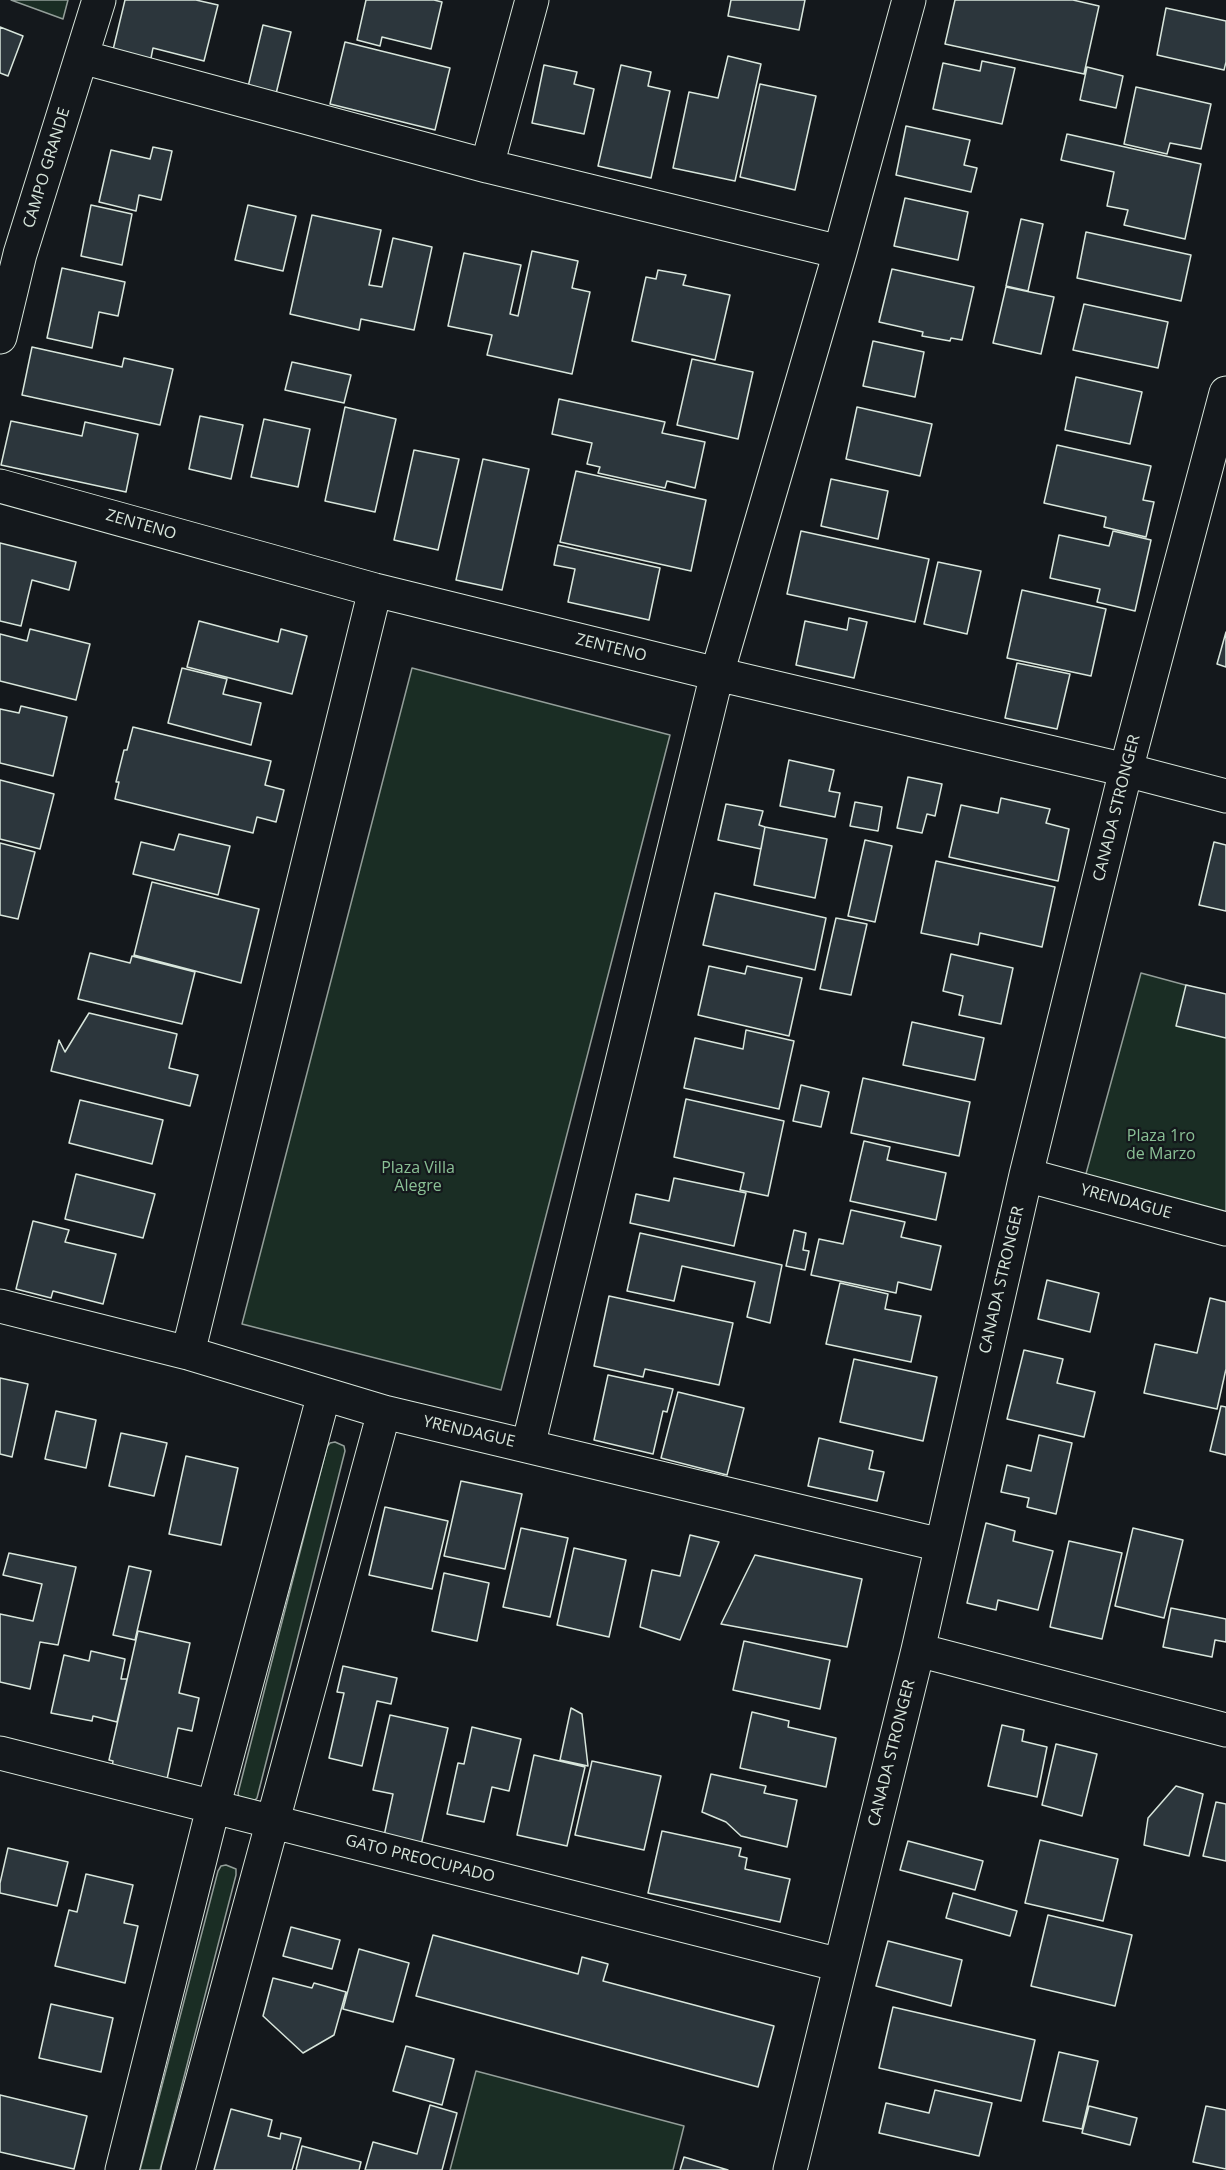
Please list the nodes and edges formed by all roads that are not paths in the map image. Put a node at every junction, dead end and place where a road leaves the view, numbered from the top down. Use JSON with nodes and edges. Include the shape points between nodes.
{"nodes":[{"id":1,"x":99,"y":0,"type":"edge"},
{"id":2,"x":532,"y":0,"type":"edge"},
{"id":3,"x":909,"y":0,"type":"edge"},
{"id":4,"x":82,"y":57,"type":"junction"},
{"id":5,"x":487,"y":166,"type":"junction"},
{"id":6,"x":10,"y":250,"type":"edge"},
{"id":7,"x":840,"y":252,"type":"junction"},
{"id":8,"x":0,"y":337,"type":"edge"},
{"id":9,"x":1226,"y":393,"type":"edge"},
{"id":10,"x":0,"y":486,"type":"edge"},
{"id":11,"x":375,"y":590,"type":"junction"},
{"id":12,"x":717,"y":674,"type":"junction"},
{"id":13,"x":1126,"y":770,"type":"junction"},
{"id":14,"x":1226,"y":796,"type":"edge"},
{"id":15,"x":1026,"y":1175,"type":"junction"},
{"id":16,"x":1226,"y":1229,"type":"edge"},
{"id":17,"x":0,"y":1306,"type":"edge"},
{"id":18,"x":188,"y":1353,"type":"junction"},
{"id":19,"x":324,"y":1394,"type":"junction"},
{"id":20,"x":384,"y":1412,"type":"junction"},
{"id":21,"x":528,"y":1446,"type":"junction"},
{"id":22,"x":941,"y":1545,"type":"junction"},
{"id":23,"x":918,"y":1650,"type":"junction"},
{"id":24,"x":1226,"y":1730,"type":"edge"},
{"id":25,"x":0,"y":1753,"type":"edge"},
{"id":26,"x":213,"y":1808,"type":"junction"},
{"id":27,"x":272,"y":1822,"type":"junction"},
{"id":28,"x":840,"y":1965,"type":"junction"},
{"id":29,"x":122,"y":2170,"type":"edge"},
{"id":30,"x":178,"y":2170,"type":"edge"},
{"id":31,"x":790,"y":2170,"type":"edge"}],
"edges":[{"from":1,"to":4,"type":"street","name":"CAMPO GRANDE"},
{"from":2,"to":5,"type":"street"},
{"from":3,"to":7,"type":"street"},
{"from":4,"to":5,"type":"street"},
{"from":4,"to":6,"type":"street","name":"CAMPO GRANDE"},
{"from":5,"to":7,"type":"street"},
{"from":6,"to":8,"type":"street","name":"CAMPO GRANDE"},
{"from":7,"to":12,"type":"street"},
{"from":9,"to":13,"type":"street","name":"CANADA STRONGER"},
{"from":10,"to":11,"type":"street","name":"ZENTENO"},
{"from":11,"to":12,"type":"street","name":"ZENTENO"},
{"from":11,"to":18,"type":"street"},
{"from":12,"to":13,"type":"street","name":"ZENTENO"},
{"from":12,"to":21,"type":"street"},
{"from":13,"to":14,"type":"street","name":"ZENTENO"},
{"from":13,"to":15,"type":"street","name":"CANADA STRONGER"},
{"from":15,"to":16,"type":"street","name":"YRENDAGUE"},
{"from":15,"to":22,"type":"street","name":"CANADA STRONGER"},
{"from":17,"to":18,"type":"street","name":"YRENDAGUE"},
{"from":18,"to":19,"type":"street","name":"YRENDAGUE"},
{"from":19,"to":20,"type":"street","name":"YRENDAGUE"},
{"from":19,"to":26,"type":"street"},
{"from":20,"to":21,"type":"street","name":"YRENDAGUE"},
{"from":20,"to":27,"type":"street"},
{"from":21,"to":22,"type":"street","name":"YRENDAGUE"},
{"from":22,"to":23,"type":"street","name":"CANADA STRONGER"},
{"from":23,"to":24,"type":"street"},
{"from":23,"to":28,"type":"street","name":"CANADA STRONGER"},
{"from":25,"to":26,"type":"street","name":"GATO PREOCUPADO"},
{"from":26,"to":27,"type":"street","name":"GATO PREOCUPADO"},
{"from":26,"to":29,"type":"street"},
{"from":27,"to":28,"type":"street","name":"GATO PREOCUPADO"},
{"from":27,"to":30,"type":"street"},
{"from":28,"to":31,"type":"street","name":"CANADA STRONGER"}]}
